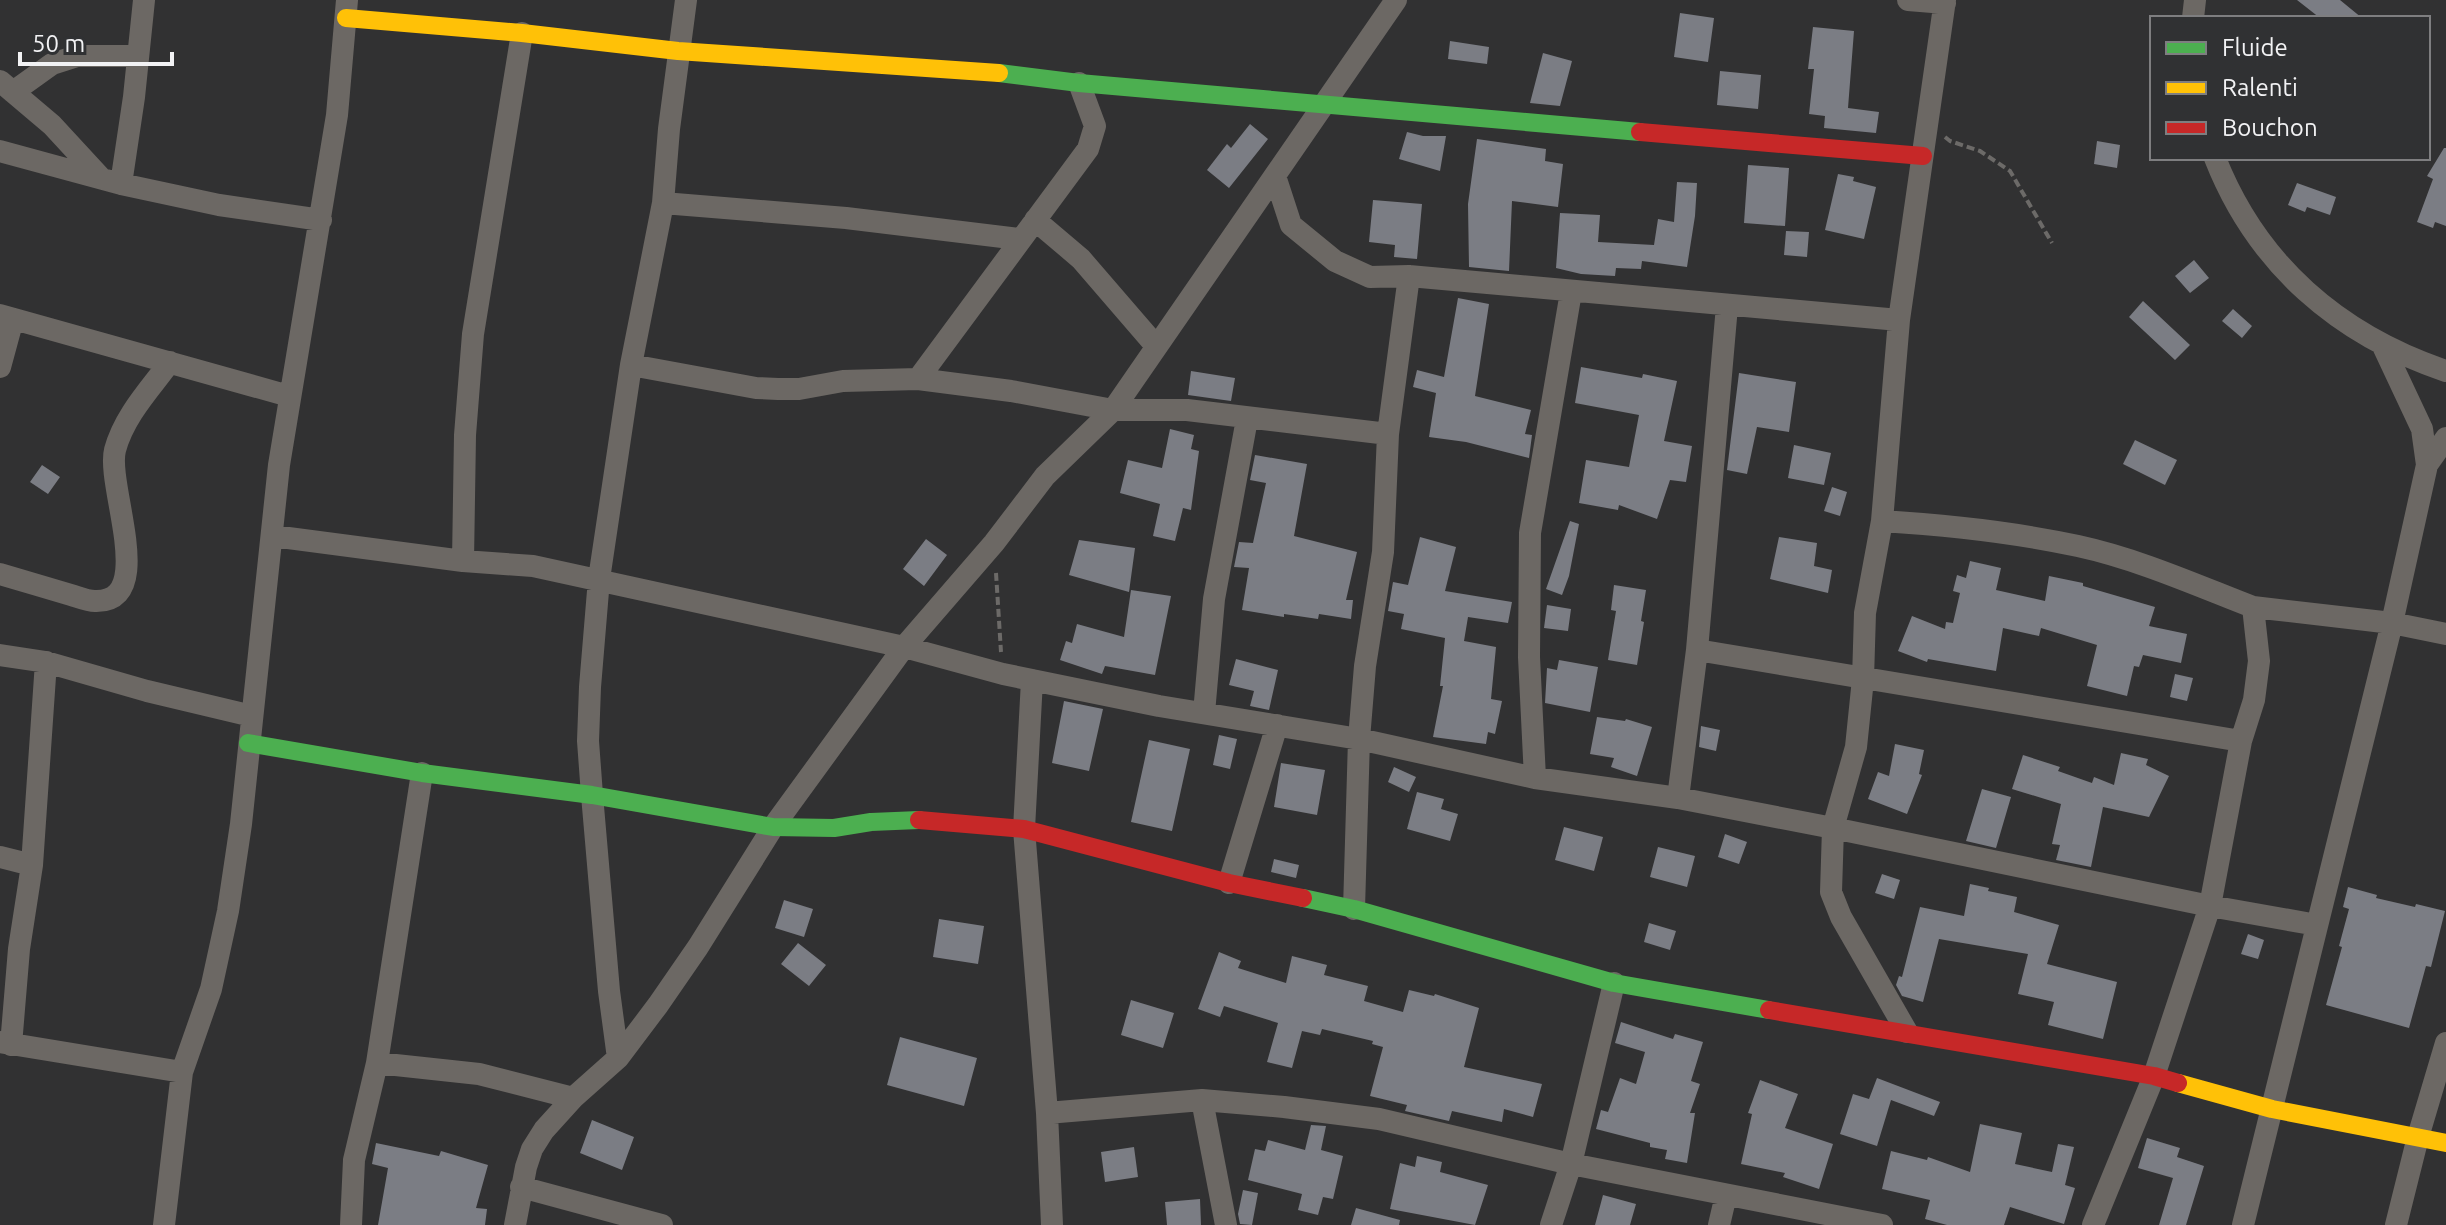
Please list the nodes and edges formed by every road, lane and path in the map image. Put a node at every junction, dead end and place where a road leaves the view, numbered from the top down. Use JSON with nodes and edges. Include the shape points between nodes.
{"nodes":[{"id":1,"x":144,"y":0,"type":"edge"},
{"id":2,"x":686,"y":0,"type":"edge"},
{"id":3,"x":1396,"y":0,"type":"edge"},
{"id":4,"x":1908,"y":0,"type":"edge"},
{"id":5,"x":1945,"y":2,"type":"edge"},
{"id":6,"x":347,"y":9,"type":"edge"},
{"id":7,"x":522,"y":33,"type":"junction"},
{"id":8,"x":678,"y":51,"type":"junction"},
{"id":9,"x":136,"y":56,"type":"junction"},
{"id":10,"x":1079,"y":83,"type":"junction"},
{"id":11,"x":7,"y":87,"type":"edge"},
{"id":12,"x":1323,"y":102,"type":"junction"},
{"id":13,"x":1928,"y":123,"type":"junction"},
{"id":14,"x":0,"y":151,"type":"edge"},
{"id":15,"x":1923,"y":156,"type":"junction"},
{"id":16,"x":2216,"y":160,"type":"edge"},
{"id":17,"x":1275,"y":176,"type":"junction"},
{"id":18,"x":111,"y":181,"type":"junction"},
{"id":19,"x":663,"y":203,"type":"junction"},
{"id":20,"x":321,"y":220,"type":"junction"},
{"id":21,"x":1035,"y":220,"type":"junction"},
{"id":22,"x":1019,"y":239,"type":"junction"},
{"id":23,"x":2052,"y":243,"type":"dead end"},
{"id":24,"x":1409,"y":276,"type":"junction"},
{"id":25,"x":1571,"y":292,"type":"junction"},
{"id":26,"x":1727,"y":306,"type":"junction"},
{"id":27,"x":7,"y":317,"type":"edge"},
{"id":28,"x":1899,"y":320,"type":"junction"},
{"id":29,"x":1156,"y":346,"type":"junction"},
{"id":30,"x":2383,"y":346,"type":"junction"},
{"id":31,"x":170,"y":362,"type":"junction"},
{"id":32,"x":631,"y":365,"type":"junction"},
{"id":33,"x":0,"y":367,"type":"edge"},
{"id":34,"x":2446,"y":371,"type":"edge"},
{"id":35,"x":918,"y":379,"type":"junction"},
{"id":36,"x":289,"y":396,"type":"junction"},
{"id":37,"x":1113,"y":410,"type":"junction"},
{"id":38,"x":1247,"y":419,"type":"junction"},
{"id":39,"x":1388,"y":434,"type":"junction"},
{"id":40,"x":2446,"y":438,"type":"edge"},
{"id":41,"x":2427,"y":465,"type":"junction"},
{"id":42,"x":1882,"y":521,"type":"junction"},
{"id":43,"x":273,"y":536,"type":"junction"},
{"id":44,"x":994,"y":543,"type":"junction"},
{"id":45,"x":463,"y":561,"type":"junction"},
{"id":46,"x":0,"y":574,"type":"edge"},
{"id":47,"x":599,"y":579,"type":"junction"},
{"id":48,"x":2253,"y":607,"type":"junction"},
{"id":49,"x":2392,"y":623,"type":"junction"},
{"id":50,"x":2446,"y":634,"type":"edge"},
{"id":51,"x":904,"y":647,"type":"junction"},
{"id":52,"x":1697,"y":650,"type":"junction"},
{"id":53,"x":0,"y":655,"type":"edge"},
{"id":54,"x":46,"y":662,"type":"junction"},
{"id":55,"x":1003,"y":674,"type":"junction"},
{"id":56,"x":1863,"y":679,"type":"junction"},
{"id":57,"x":1032,"y":680,"type":"junction"},
{"id":58,"x":1204,"y":713,"type":"junction"},
{"id":59,"x":252,"y":716,"type":"junction"},
{"id":60,"x":1277,"y":725,"type":"junction"},
{"id":61,"x":1359,"y":739,"type":"junction"},
{"id":62,"x":2241,"y":741,"type":"junction"},
{"id":63,"x":248,"y":743,"type":"junction"},
{"id":64,"x":422,"y":773,"type":"junction"},
{"id":65,"x":1535,"y":778,"type":"junction"},
{"id":66,"x":592,"y":795,"type":"junction"},
{"id":67,"x":1678,"y":798,"type":"junction"},
{"id":68,"x":773,"y":827,"type":"junction"},
{"id":69,"x":1833,"y":828,"type":"junction"},
{"id":70,"x":1024,"y":829,"type":"junction"},
{"id":71,"x":0,"y":857,"type":"edge"},
{"id":72,"x":32,"y":865,"type":"junction"},
{"id":73,"x":1229,"y":883,"type":"junction"},
{"id":74,"x":2210,"y":906,"type":"junction"},
{"id":75,"x":1354,"y":909,"type":"junction"},
{"id":76,"x":2317,"y":925,"type":"junction"},
{"id":77,"x":1614,"y":983,"type":"junction"},
{"id":78,"x":1907,"y":1032,"type":"junction"},
{"id":79,"x":6,"y":1043,"type":"edge"},
{"id":80,"x":2446,"y":1043,"type":"edge"},
{"id":81,"x":618,"y":1058,"type":"junction"},
{"id":82,"x":377,"y":1063,"type":"junction"},
{"id":83,"x":182,"y":1072,"type":"junction"},
{"id":84,"x":2154,"y":1076,"type":"junction"},
{"id":85,"x":573,"y":1098,"type":"junction"},
{"id":86,"x":1202,"y":1100,"type":"junction"},
{"id":87,"x":2272,"y":1109,"type":"junction"},
{"id":88,"x":1047,"y":1113,"type":"junction"},
{"id":89,"x":2418,"y":1137,"type":"junction"},
{"id":90,"x":2446,"y":1143,"type":"edge"},
{"id":91,"x":1571,"y":1164,"type":"junction"},
{"id":92,"x":521,"y":1187,"type":"junction"},
{"id":93,"x":1726,"y":1195,"type":"junction"},
{"id":94,"x":164,"y":1225,"type":"edge"},
{"id":95,"x":351,"y":1225,"type":"edge"},
{"id":96,"x":515,"y":1225,"type":"edge"},
{"id":97,"x":662,"y":1225,"type":"edge"},
{"id":98,"x":1052,"y":1225,"type":"edge"},
{"id":99,"x":1226,"y":1225,"type":"edge"},
{"id":100,"x":1551,"y":1225,"type":"edge"},
{"id":101,"x":1719,"y":1225,"type":"edge"},
{"id":102,"x":1879,"y":1225,"type":"edge"},
{"id":103,"x":2093,"y":1225,"type":"edge"},
{"id":104,"x":2243,"y":1225,"type":"edge"},
{"id":105,"x":2396,"y":1225,"type":"edge"}],
"edges":[{"from":1,"to":9,"type":"street"},
{"from":2,"to":8,"type":"street"},
{"from":3,"to":12,"type":"street"},
{"from":4,"to":5,"type":"street"},
{"from":5,"to":13,"type":"street"},
{"from":6,"to":7,"type":"street"},
{"from":6,"to":20,"type":"street"},
{"from":7,"to":8,"type":"street"},
{"from":7,"to":45,"type":"street","via":[[473,334]]},
{"from":8,"to":10,"type":"street","via":[[1005,73]]},
{"from":8,"to":19,"type":"street"},
{"from":9,"to":11,"type":"street","via":[[77,56]]},
{"from":9,"to":18,"type":"street","via":[[134,97]]},
{"from":10,"to":12,"type":"street"},
{"from":10,"to":21,"type":"street","via":[[1095,131],[1088,149]]},
{"from":11,"to":18,"type":"street"},
{"from":12,"to":15,"type":"street"},
{"from":12,"to":17,"type":"street"},
{"from":13,"to":15,"type":"street"},
{"from":13,"to":23,"type":"path","via":[[1950,141],[1980,151],[2010,171]]},
{"from":14,"to":18,"type":"street"},
{"from":15,"to":28,"type":"street"},
{"from":16,"to":30,"type":"street","via":[[2237,206],[2276,262],[2326,309]]},
{"from":17,"to":24,"type":"street","via":[[1291,225],[1335,261],[1370,277]]},
{"from":17,"to":29,"type":"street"},
{"from":18,"to":20,"type":"street"},
{"from":19,"to":22,"type":"street"},
{"from":19,"to":32,"type":"street"},
{"from":20,"to":36,"type":"street"},
{"from":21,"to":22,"type":"street"},
{"from":21,"to":29,"type":"street","via":[[1081,259]]},
{"from":22,"to":35,"type":"street"},
{"from":24,"to":25,"type":"street"},
{"from":24,"to":39,"type":"street"},
{"from":25,"to":26,"type":"street"},
{"from":25,"to":65,"type":"street","via":[[1530,533]]},
{"from":26,"to":28,"type":"street"},
{"from":26,"to":52,"type":"street"},
{"from":27,"to":31,"type":"street"},
{"from":27,"to":33,"type":"street"},
{"from":28,"to":42,"type":"street"},
{"from":29,"to":37,"type":"street"},
{"from":30,"to":34,"type":"street"},
{"from":30,"to":41,"type":"street","via":[[2422,429]]},
{"from":31,"to":36,"type":"street"},
{"from":31,"to":46,"type":"street","via":[[127,420],[115,450],[113,470],[128,553],[125,586],[115,596],[95,601]]},
{"from":32,"to":35,"type":"street","via":[[756,388]]},
{"from":32,"to":47,"type":"street"},
{"from":35,"to":37,"type":"street"},
{"from":36,"to":43,"type":"street"},
{"from":37,"to":38,"type":"street","via":[[1187,410]]},
{"from":37,"to":44,"type":"street","via":[[1045,476]]},
{"from":38,"to":39,"type":"street"},
{"from":38,"to":58,"type":"street","via":[[1214,599]]},
{"from":39,"to":61,"type":"street","via":[[1383,552]]},
{"from":40,"to":41,"type":"street"},
{"from":41,"to":49,"type":"street"},
{"from":42,"to":48,"type":"street","via":[[1956,526],[2077,545]]},
{"from":42,"to":56,"type":"street","via":[[1865,613]]},
{"from":43,"to":45,"type":"street"},
{"from":43,"to":59,"type":"street"},
{"from":44,"to":51,"type":"street"},
{"from":44,"to":55,"type":"path"},
{"from":45,"to":47,"type":"street","via":[[533,566]]},
{"from":47,"to":51,"type":"street"},
{"from":47,"to":66,"type":"street","via":[[588,741]]},
{"from":48,"to":49,"type":"street"},
{"from":48,"to":62,"type":"street","via":[[2259,661]]},
{"from":49,"to":50,"type":"street"},
{"from":49,"to":76,"type":"street"},
{"from":51,"to":55,"type":"street"},
{"from":51,"to":68,"type":"street"},
{"from":52,"to":56,"type":"street"},
{"from":52,"to":67,"type":"street"},
{"from":53,"to":54,"type":"street"},
{"from":54,"to":59,"type":"street"},
{"from":54,"to":72,"type":"street"},
{"from":55,"to":57,"type":"street"},
{"from":56,"to":62,"type":"street"},
{"from":56,"to":69,"type":"street","via":[[1856,747]]},
{"from":57,"to":58,"type":"street"},
{"from":57,"to":70,"type":"street"},
{"from":58,"to":60,"type":"street"},
{"from":59,"to":63,"type":"street"},
{"from":60,"to":61,"type":"street"},
{"from":60,"to":73,"type":"street"},
{"from":61,"to":65,"type":"street"},
{"from":61,"to":75,"type":"street"},
{"from":62,"to":74,"type":"street"},
{"from":63,"to":64,"type":"street"},
{"from":63,"to":83,"type":"street","via":[[228,911],[211,989]]},
{"from":64,"to":66,"type":"street"},
{"from":64,"to":82,"type":"street"},
{"from":65,"to":67,"type":"street"},
{"from":66,"to":68,"type":"street"},
{"from":66,"to":81,"type":"street"},
{"from":67,"to":69,"type":"street"},
{"from":68,"to":70,"type":"street","via":[[934,820]]},
{"from":68,"to":81,"type":"street","via":[[698,947]]},
{"from":69,"to":74,"type":"street"},
{"from":69,"to":78,"type":"street","via":[[1831,892]]},
{"from":70,"to":73,"type":"street"},
{"from":70,"to":88,"type":"street"},
{"from":71,"to":72,"type":"street"},
{"from":72,"to":79,"type":"street"},
{"from":73,"to":75,"type":"street"},
{"from":74,"to":76,"type":"street"},
{"from":74,"to":84,"type":"street"},
{"from":75,"to":77,"type":"street"},
{"from":76,"to":87,"type":"street"},
{"from":77,"to":78,"type":"street"},
{"from":77,"to":91,"type":"street"},
{"from":78,"to":84,"type":"street"},
{"from":79,"to":83,"type":"street"},
{"from":80,"to":89,"type":"street"},
{"from":81,"to":85,"type":"street"},
{"from":82,"to":85,"type":"street","via":[[479,1074]]},
{"from":82,"to":95,"type":"street","via":[[354,1160]]},
{"from":83,"to":94,"type":"street"},
{"from":84,"to":87,"type":"street"},
{"from":84,"to":103,"type":"street"},
{"from":85,"to":92,"type":"street","via":[[532,1149]]},
{"from":86,"to":88,"type":"street"},
{"from":86,"to":91,"type":"street","via":[[1379,1119]]},
{"from":86,"to":99,"type":"street"},
{"from":87,"to":89,"type":"street"},
{"from":87,"to":104,"type":"street"},
{"from":88,"to":98,"type":"street"},
{"from":89,"to":90,"type":"street"},
{"from":89,"to":105,"type":"street"},
{"from":91,"to":93,"type":"street"},
{"from":91,"to":100,"type":"street"},
{"from":92,"to":96,"type":"street"},
{"from":92,"to":97,"type":"street"},
{"from":93,"to":101,"type":"street"},
{"from":93,"to":102,"type":"street"}]}
